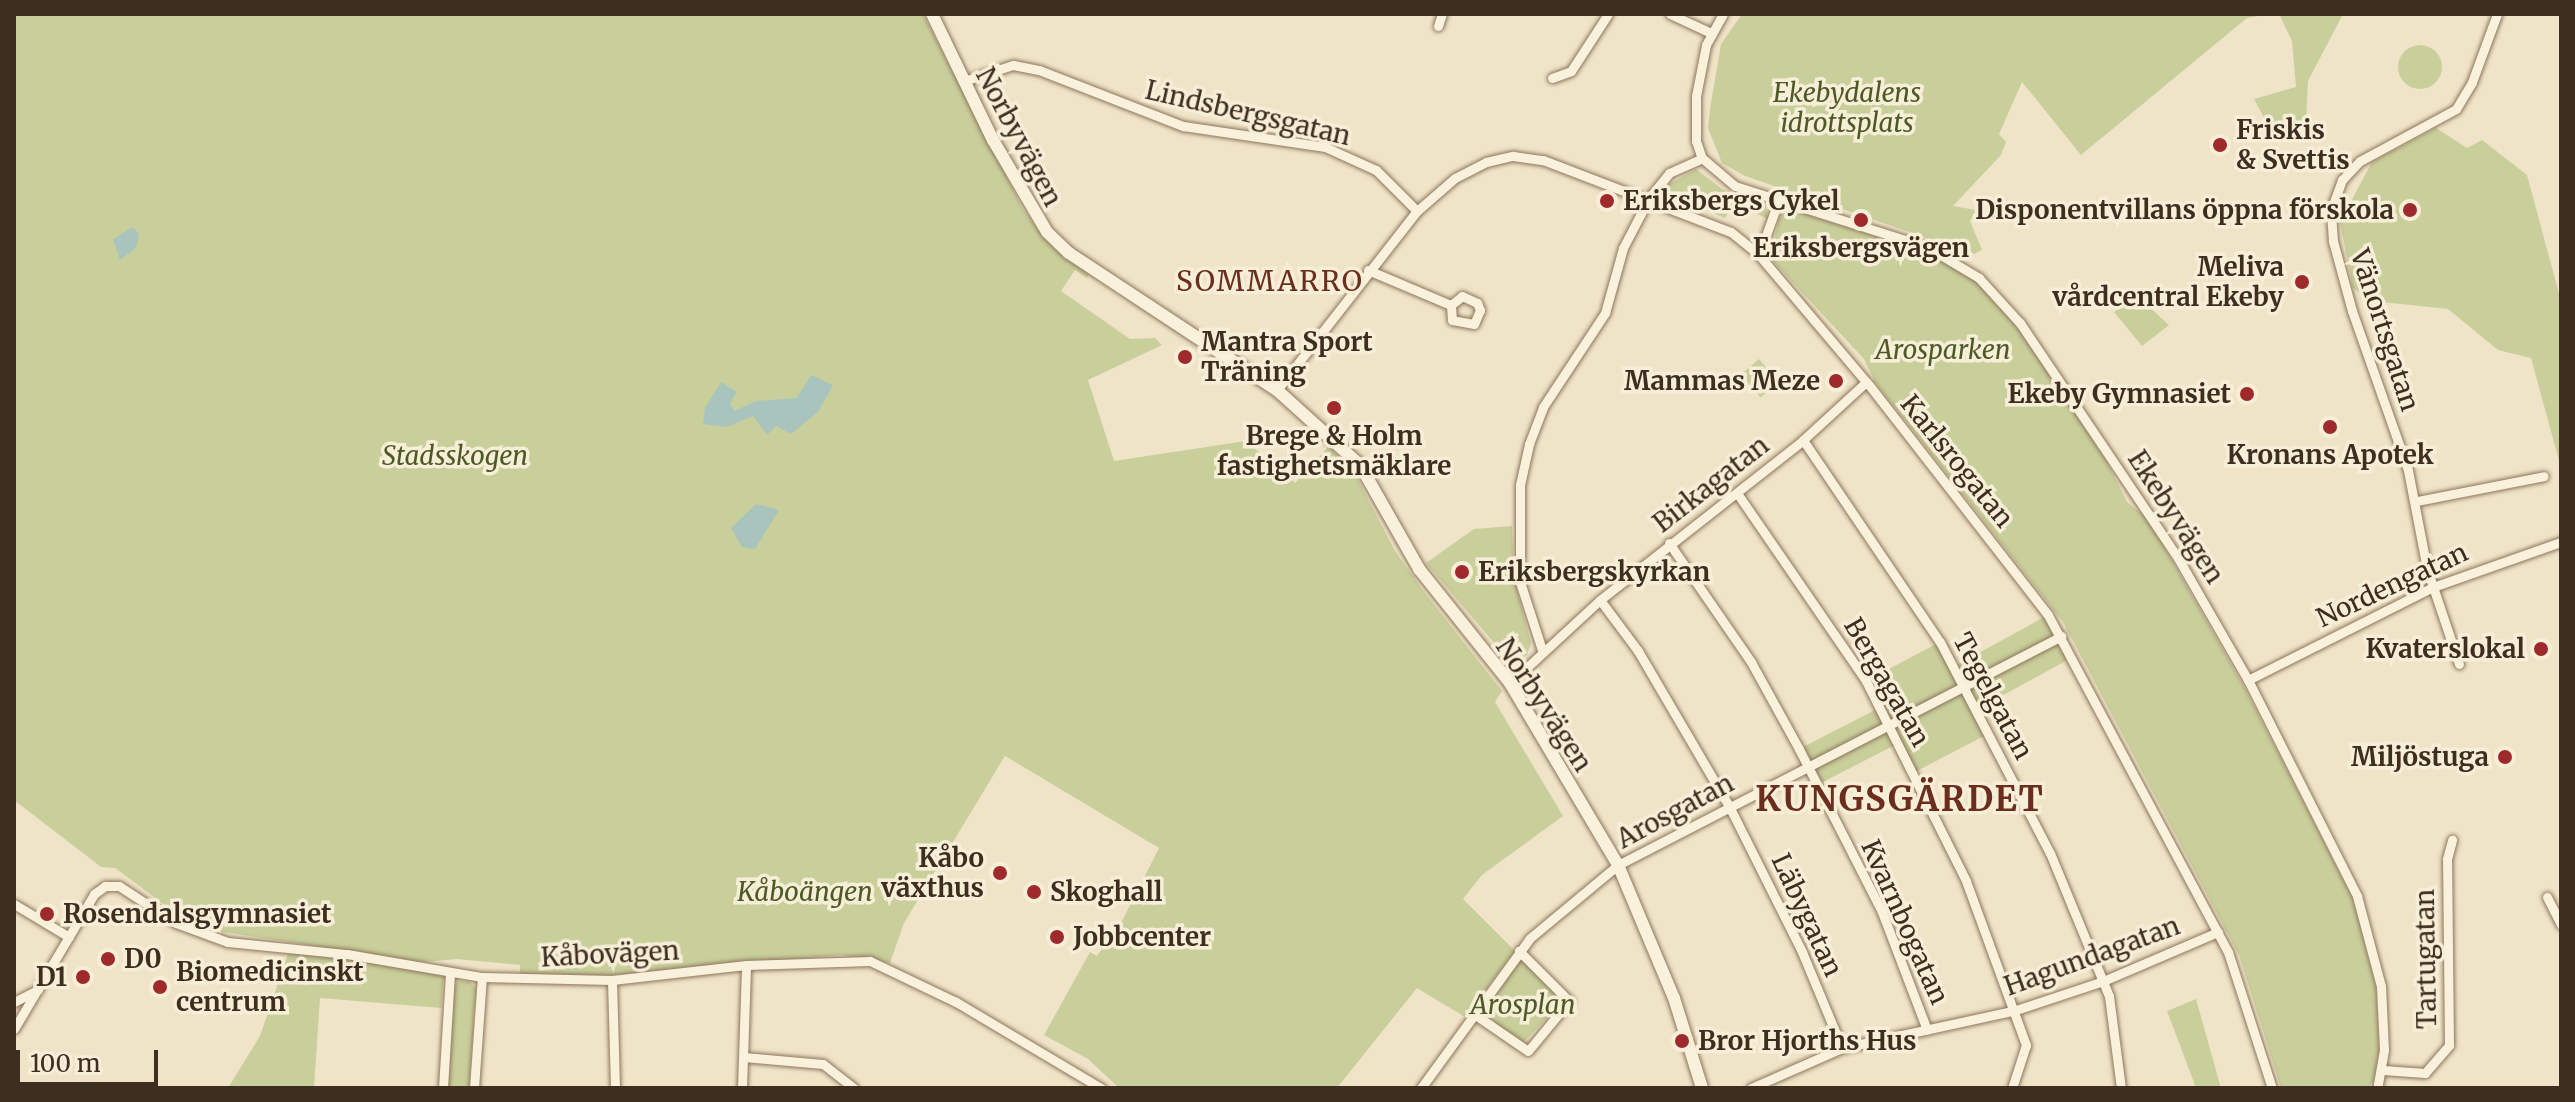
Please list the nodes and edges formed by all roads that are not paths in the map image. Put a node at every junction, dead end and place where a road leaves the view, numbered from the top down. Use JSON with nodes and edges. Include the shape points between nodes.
{"nodes":[{"id":1,"x":932,"y":14,"type":"edge"},
{"id":2,"x":1442,"y":14,"type":"edge"},
{"id":3,"x":1608,"y":14,"type":"edge"},
{"id":4,"x":1670,"y":14,"type":"edge"},
{"id":5,"x":1723,"y":14,"type":"edge"},
{"id":6,"x":2497,"y":14,"type":"edge"},
{"id":7,"x":1438,"y":26,"type":"dead end"},
{"id":8,"x":1711,"y":33,"type":"junction"},
{"id":9,"x":1552,"y":78,"type":"dead end"},
{"id":10,"x":964,"y":81,"type":"junction"},
{"id":11,"x":1702,"y":158,"type":"junction"},
{"id":12,"x":1649,"y":198,"type":"junction"},
{"id":13,"x":1778,"y":202,"type":"junction"},
{"id":14,"x":1417,"y":211,"type":"junction"},
{"id":15,"x":1759,"y":255,"type":"junction"},
{"id":16,"x":1368,"y":270,"type":"junction"},
{"id":17,"x":1451,"y":305,"type":"dead end"},
{"id":18,"x":1866,"y":382,"type":"junction"},
{"id":19,"x":1277,"y":390,"type":"junction"},
{"id":20,"x":1803,"y":440,"type":"junction"},
{"id":21,"x":2544,"y":476,"type":"dead end"},
{"id":22,"x":1737,"y":493,"type":"junction"},
{"id":23,"x":2417,"y":501,"type":"junction"},
{"id":24,"x":2561,"y":542,"type":"edge"},
{"id":25,"x":1669,"y":543,"type":"junction"},
{"id":26,"x":2433,"y":587,"type":"junction"},
{"id":27,"x":1600,"y":600,"type":"junction"},
{"id":28,"x":2061,"y":636,"type":"junction"},
{"id":29,"x":1542,"y":650,"type":"junction"},
{"id":30,"x":2459,"y":664,"type":"dead end"},
{"id":31,"x":2248,"y":680,"type":"junction"},
{"id":32,"x":1510,"y":683,"type":"junction"},
{"id":33,"x":1963,"y":687,"type":"junction"},
{"id":34,"x":1889,"y":725,"type":"junction"},
{"id":35,"x":1808,"y":766,"type":"junction"},
{"id":36,"x":1730,"y":808,"type":"junction"},
{"id":37,"x":2452,"y":840,"type":"dead end"},
{"id":38,"x":1618,"y":865,"type":"junction"},
{"id":39,"x":2547,"y":897,"type":"dead end"},
{"id":40,"x":14,"y":904,"type":"edge"},
{"id":41,"x":2561,"y":925,"type":"edge"},
{"id":42,"x":2218,"y":932,"type":"junction"},
{"id":43,"x":69,"y":937,"type":"junction"},
{"id":44,"x":1519,"y":951,"type":"junction"},
{"id":45,"x":746,"y":965,"type":"junction"},
{"id":46,"x":450,"y":972,"type":"junction"},
{"id":47,"x":482,"y":977,"type":"junction"},
{"id":48,"x":612,"y":980,"type":"junction"},
{"id":49,"x":2103,"y":981,"type":"junction"},
{"id":50,"x":38,"y":990,"type":"junction"},
{"id":51,"x":14,"y":1002,"type":"edge"},
{"id":52,"x":2016,"y":1010,"type":"junction"},
{"id":53,"x":1474,"y":1014,"type":"junction"},
{"id":54,"x":14,"y":1029,"type":"edge"},
{"id":55,"x":1927,"y":1030,"type":"junction"},
{"id":56,"x":1842,"y":1048,"type":"junction"},
{"id":57,"x":744,"y":1057,"type":"junction"},
{"id":58,"x":2383,"y":1070,"type":"junction"},
{"id":59,"x":443,"y":1088,"type":"edge"},
{"id":60,"x":474,"y":1088,"type":"edge"},
{"id":61,"x":615,"y":1088,"type":"edge"},
{"id":62,"x":742,"y":1088,"type":"edge"},
{"id":63,"x":854,"y":1088,"type":"edge"},
{"id":64,"x":1101,"y":1088,"type":"edge"},
{"id":65,"x":1421,"y":1088,"type":"edge"},
{"id":66,"x":1702,"y":1088,"type":"edge"},
{"id":67,"x":1751,"y":1088,"type":"edge"},
{"id":68,"x":2012,"y":1088,"type":"edge"},
{"id":69,"x":2121,"y":1088,"type":"edge"},
{"id":70,"x":2272,"y":1088,"type":"edge"},
{"id":71,"x":2377,"y":1088,"type":"edge"}],
"edges":[{"from":1,"to":10,"type":"street","name":"Norbyvägen"},
{"from":2,"to":7,"type":"street"},
{"from":3,"to":9,"type":"street","via":[[1571,71]]},
{"from":4,"to":8,"type":"street"},
{"from":5,"to":8,"type":"street"},
{"from":6,"to":23,"type":"street","name":"Vänortsgatan","via":[[2456,109],[2368,155],[2351,168],[2332,198],[2333,241],[2352,311]]},
{"from":8,"to":11,"type":"street","via":[[1696,96],[1696,141]]},
{"from":10,"to":14,"type":"street","name":"Lindsbergsgatan","via":[[1013,65],[1183,126],[1325,147],[1376,170]]},
{"from":10,"to":19,"type":"street","name":"Norbyvägen","via":[[1030,211],[1047,232],[1069,253]]},
{"from":11,"to":12,"type":"street","via":[[1669,173]]},
{"from":11,"to":13,"type":"street","name":"Ekebyvägen","via":[[1725,180]]},
{"from":12,"to":14,"type":"street","name":"Karlsrogatan","via":[[1543,160],[1513,156],[1467,170]]},
{"from":12,"to":15,"type":"street","name":"Karlsrogatan","via":[[1711,220]]},
{"from":12,"to":29,"type":"street","via":[[1623,248],[1605,313],[1543,407],[1529,444],[1520,485],[1520,582]]},
{"from":13,"to":15,"type":"street"},
{"from":13,"to":31,"type":"street","name":"Ekebyvägen","via":[[1927,247],[1967,268],[2002,300],[2179,560]]},
{"from":14,"to":16,"type":"street","name":"Karlsrogatan"},
{"from":15,"to":18,"type":"street","name":"Karlsrogatan"},
{"from":16,"to":17,"type":"street"},
{"from":16,"to":19,"type":"street","name":"Karlsrogatan"},
{"from":18,"to":20,"type":"street","name":"Birkagatan"},
{"from":18,"to":28,"type":"street","name":"Karlsrogatan","via":[[2017,572]]},
{"from":19,"to":32,"type":"street","name":"Norbyvägen","via":[[1360,465],[1419,569]]},
{"from":20,"to":22,"type":"street","name":"Birkagatan"},
{"from":20,"to":33,"type":"street","name":"Tegelgatan","via":[[1893,567]]},
{"from":21,"to":23,"type":"street"},
{"from":22,"to":25,"type":"street","name":"Birkagatan"},
{"from":22,"to":34,"type":"street","name":"Bergagatan","via":[[1823,615]]},
{"from":23,"to":26,"type":"street","name":"Vänortsgatan"},
{"from":24,"to":26,"type":"street","name":"Nordengatan"},
{"from":25,"to":27,"type":"street","name":"Birkagatan"},
{"from":25,"to":35,"type":"street","name":"Kvarnbogatan","via":[[1751,662]]},
{"from":26,"to":30,"type":"street","name":"Vänortsgatan"},
{"from":26,"to":31,"type":"street","name":"Nordengatan"},
{"from":27,"to":29,"type":"street","name":"Birkagatan"},
{"from":27,"to":36,"type":"street","name":"Läbygatan","via":[[1638,651]]},
{"from":28,"to":33,"type":"street","name":"Arosgatan"},
{"from":28,"to":42,"type":"street","name":"Karlsrogatan"},
{"from":29,"to":32,"type":"street","name":"Birkagatan"},
{"from":31,"to":58,"type":"street","name":"Ekebyvägen","via":[[2357,896],[2381,986]]},
{"from":32,"to":38,"type":"street","name":"Norbyvägen"},
{"from":33,"to":34,"type":"street","name":"Arosgatan"},
{"from":33,"to":49,"type":"street","name":"Tegelgatan","via":[[2050,853]]},
{"from":34,"to":35,"type":"street","name":"Arosgatan"},
{"from":34,"to":52,"type":"street","name":"Bergagatan","via":[[1966,881]]},
{"from":35,"to":36,"type":"street","name":"Arosgatan"},
{"from":35,"to":55,"type":"street","name":"Kvarnbogatan","via":[[1882,912]]},
{"from":36,"to":38,"type":"street","name":"Arosgatan"},
{"from":36,"to":56,"type":"street","name":"Läbygatan","via":[[1802,952]]},
{"from":37,"to":58,"type":"street","name":"Tartugatan","via":[[2447,859],[2449,1045],[2425,1073]]},
{"from":38,"to":44,"type":"street","name":"Arosgatan","via":[[1572,899]]},
{"from":38,"to":66,"type":"street","name":"Norbyvägen","via":[[1674,998]]},
{"from":39,"to":41,"type":"street"},
{"from":40,"to":43,"type":"street"},
{"from":42,"to":49,"type":"street","name":"Hagundagatan"},
{"from":42,"to":70,"type":"street","name":"Karlsrogatan"},
{"from":43,"to":46,"type":"street","name":"Kåbovägen","via":[[105,886],[119,886],[176,923],[228,942],[347,954]]},
{"from":43,"to":50,"type":"street"},
{"from":44,"to":53,"type":"street","name":"Arosgatan"},
{"from":44,"to":53,"type":"street","via":[[1569,1001],[1528,1051]]},
{"from":45,"to":48,"type":"street","name":"Kåbovägen"},
{"from":45,"to":57,"type":"street"},
{"from":45,"to":64,"type":"street","name":"Kåbovägen","via":[[853,959],[888,967]]},
{"from":46,"to":47,"type":"street","name":"Kåbovägen"},
{"from":46,"to":59,"type":"street"},
{"from":47,"to":48,"type":"street","name":"Kåbovägen"},
{"from":47,"to":60,"type":"street"},
{"from":48,"to":61,"type":"street"},
{"from":49,"to":52,"type":"street","name":"Hagundagatan"},
{"from":49,"to":69,"type":"street","name":"Tegelgatan"},
{"from":50,"to":51,"type":"street"},
{"from":50,"to":54,"type":"street"},
{"from":52,"to":55,"type":"street","name":"Hagundagatan"},
{"from":52,"to":68,"type":"street","name":"Bergagatan","via":[[2026,1045]]},
{"from":53,"to":65,"type":"street","name":"Arosgatan"},
{"from":55,"to":56,"type":"street","name":"Hagundagatan"},
{"from":56,"to":67,"type":"street","name":"Hagundagatan"},
{"from":57,"to":62,"type":"street"},
{"from":57,"to":63,"type":"street","via":[[823,1064]]},
{"from":58,"to":71,"type":"street","name":"Ekebyvägen"}]}
